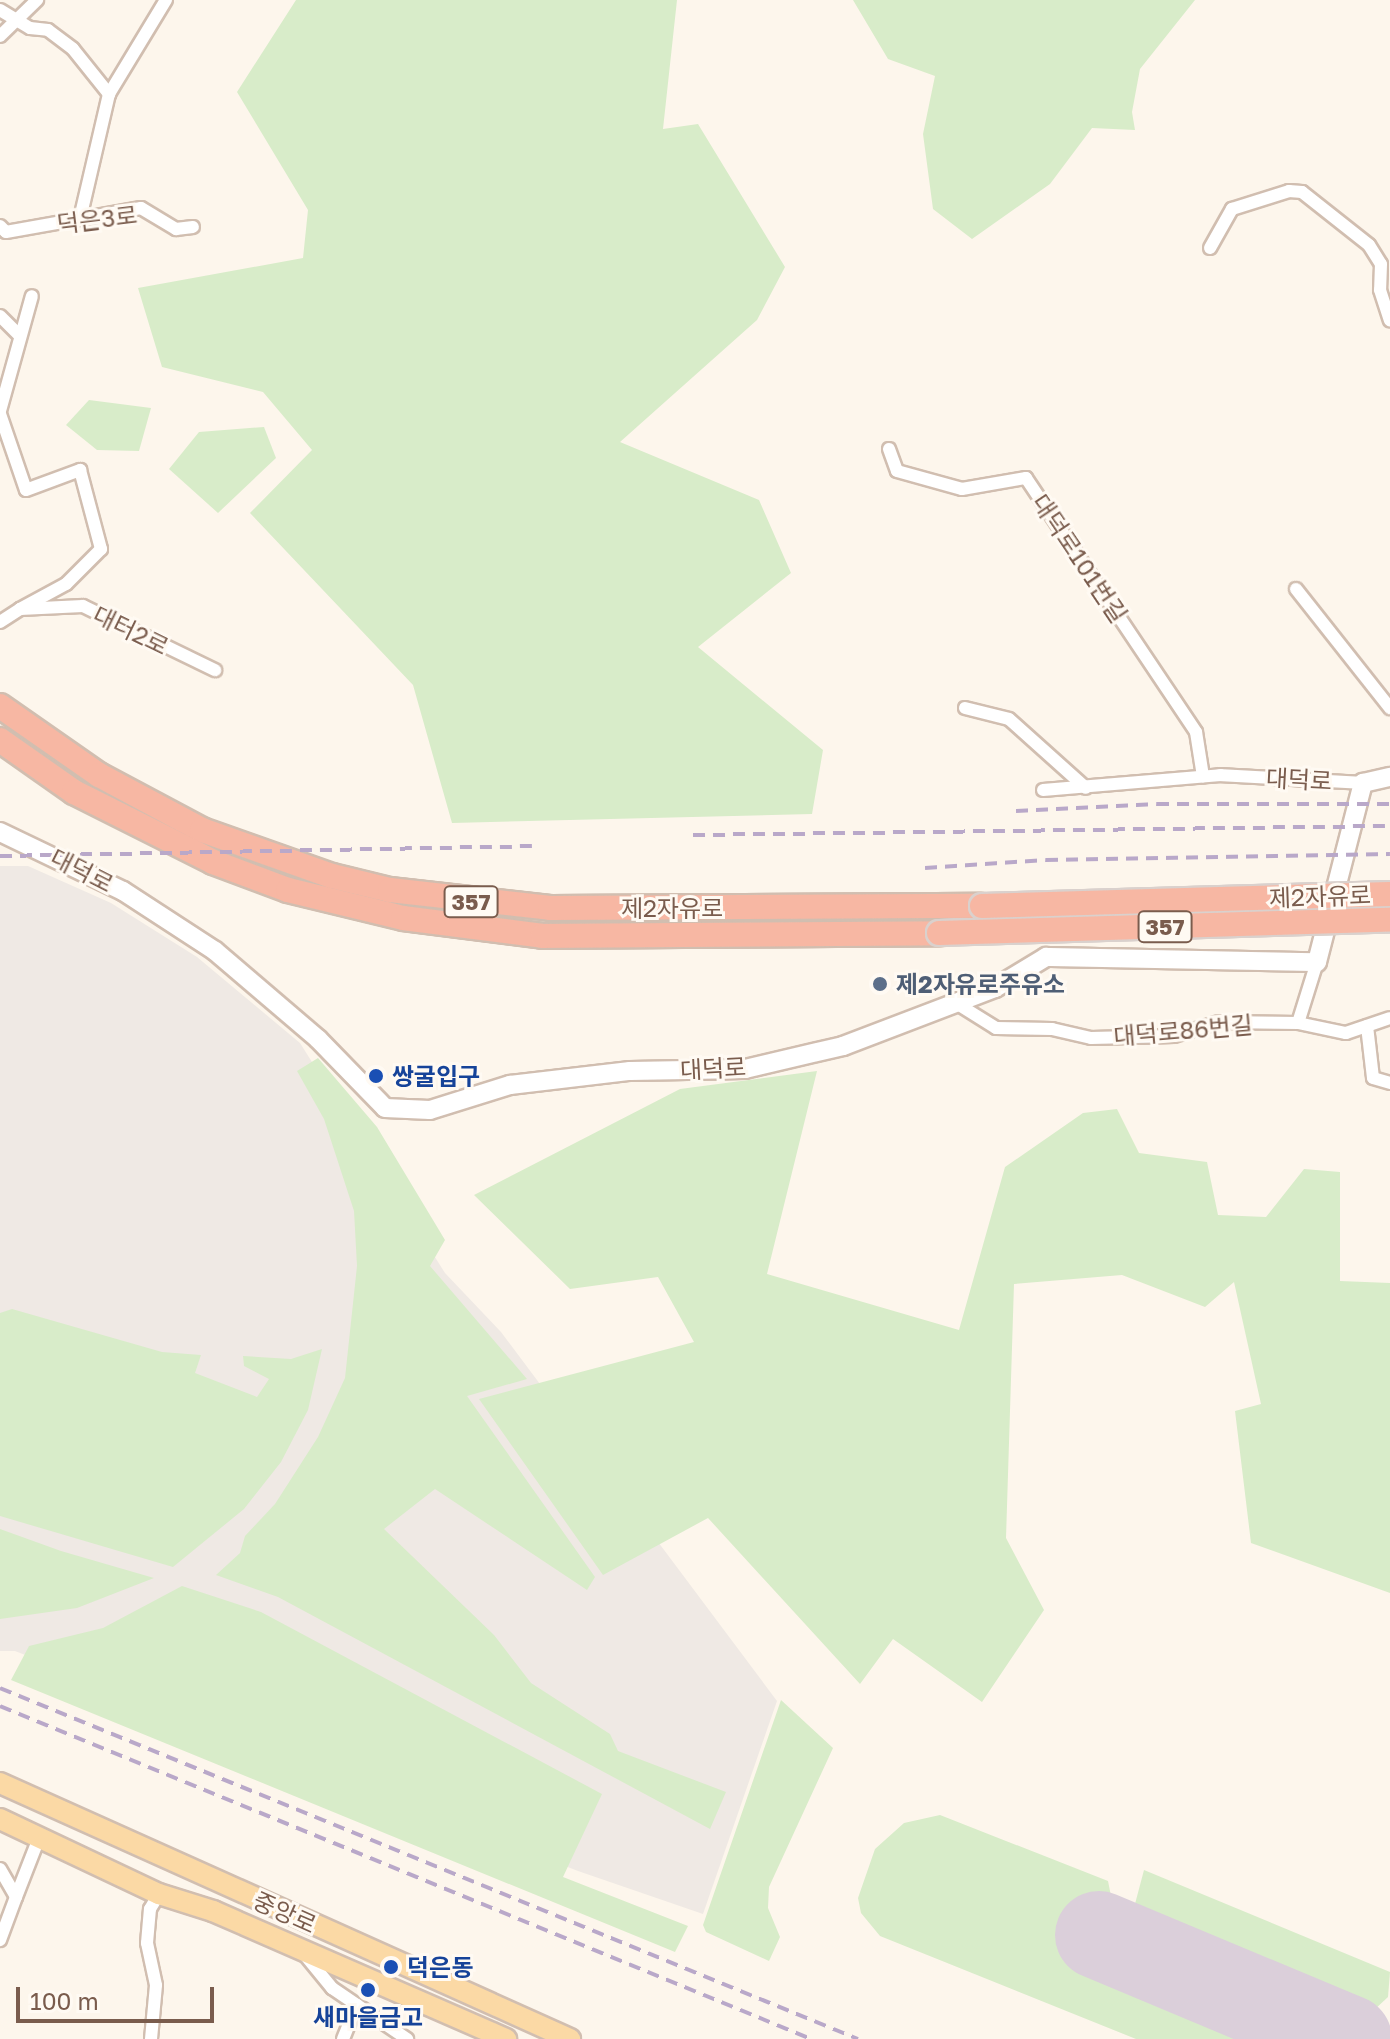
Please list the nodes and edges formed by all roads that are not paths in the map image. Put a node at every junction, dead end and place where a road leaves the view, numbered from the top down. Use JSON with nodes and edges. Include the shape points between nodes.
{"nodes":[{"id":1,"x":37,"y":0,"type":"edge"},
{"id":2,"x":166,"y":0,"type":"edge"},
{"id":3,"x":0,"y":10,"type":"edge"},
{"id":4,"x":17,"y":20,"type":"junction"},
{"id":5,"x":0,"y":36,"type":"edge"},
{"id":6,"x":109,"y":94,"type":"junction"},
{"id":7,"x":80,"y":219,"type":"junction"},
{"id":8,"x":0,"y":226,"type":"edge"},
{"id":9,"x":193,"y":227,"type":"dead end"},
{"id":10,"x":1210,"y":248,"type":"dead end"},
{"id":11,"x":32,"y":296,"type":"dead end"},
{"id":12,"x":0,"y":316,"type":"edge"},
{"id":13,"x":1390,"y":320,"type":"edge"},
{"id":14,"x":20,"y":336,"type":"junction"},
{"id":15,"x":0,"y":413,"type":"edge"},
{"id":16,"x":889,"y":449,"type":"dead end"},
{"id":17,"x":1296,"y":589,"type":"dead end"},
{"id":18,"x":20,"y":609,"type":"junction"},
{"id":19,"x":0,"y":622,"type":"edge"},
{"id":20,"x":215,"y":670,"type":"dead end"},
{"id":21,"x":2,"y":707,"type":"edge"},
{"id":22,"x":965,"y":708,"type":"dead end"},
{"id":23,"x":1390,"y":708,"type":"edge"},
{"id":24,"x":2,"y":741,"type":"edge"},
{"id":25,"x":1203,"y":776,"type":"junction"},
{"id":26,"x":1390,"y":777,"type":"edge"},
{"id":27,"x":1363,"y":783,"type":"junction"},
{"id":28,"x":1086,"y":788,"type":"junction"},
{"id":29,"x":1043,"y":790,"type":"dead end"},
{"id":30,"x":0,"y":832,"type":"edge"},
{"id":31,"x":1390,"y":894,"type":"edge"},
{"id":32,"x":1390,"y":920,"type":"edge"},
{"id":33,"x":1317,"y":962,"type":"junction"},
{"id":34,"x":956,"y":1003,"type":"junction"},
{"id":35,"x":1390,"y":1018,"type":"edge"},
{"id":36,"x":1298,"y":1023,"type":"junction"},
{"id":37,"x":1367,"y":1026,"type":"junction"},
{"id":38,"x":1390,"y":1083,"type":"edge"},
{"id":39,"x":0,"y":1783,"type":"edge"},
{"id":40,"x":0,"y":1819,"type":"edge"},
{"id":41,"x":39,"y":1838,"type":"junction"},
{"id":42,"x":0,"y":1869,"type":"edge"},
{"id":43,"x":159,"y":1894,"type":"junction"},
{"id":44,"x":16,"y":1897,"type":"junction"},
{"id":45,"x":0,"y":1940,"type":"edge"},
{"id":46,"x":305,"y":1955,"type":"junction"},
{"id":47,"x":357,"y":2005,"type":"junction"},
{"id":48,"x":151,"y":2039,"type":"edge"},
{"id":49,"x":343,"y":2039,"type":"edge"},
{"id":50,"x":407,"y":2039,"type":"edge"},
{"id":51,"x":506,"y":2039,"type":"edge"},
{"id":52,"x":570,"y":2039,"type":"edge"}],
"edges":[{"from":1,"to":4,"type":"street"},
{"from":2,"to":6,"type":"street"},
{"from":3,"to":4,"type":"street"},
{"from":4,"to":5,"type":"street"},
{"from":4,"to":6,"type":"street","via":[[48,30],[73,49]]},
{"from":6,"to":7,"type":"street"},
{"from":7,"to":8,"type":"street","name":"덕은3로","via":[[6,232]]},
{"from":7,"to":9,"type":"street","name":"덕은3로","via":[[141,208],[176,229]]},
{"from":10,"to":13,"type":"street","via":[[1232,209],[1289,191],[1302,192],[1369,245],[1381,264],[1380,290]]},
{"from":11,"to":14,"type":"street"},
{"from":12,"to":14,"type":"street"},
{"from":14,"to":15,"type":"street"},
{"from":15,"to":18,"type":"street","via":[[26,490],[80,470],[101,549],[66,584]]},
{"from":16,"to":25,"type":"street","name":"대덕로101번길","via":[[897,471],[962,489],[1026,478],[1196,732]]},
{"from":17,"to":23,"type":"street"},
{"from":18,"to":19,"type":"street"},
{"from":18,"to":20,"type":"street","name":"대터2로","via":[[83,606]]},
{"from":21,"to":31,"type":"highway","name":"제2자유로","number":"357","bridge":true,"via":[[99,775],[202,830],[332,876],[390,890],[550,908],[982,906]]},
{"from":22,"to":28,"type":"street","via":[[1009,719]]},
{"from":24,"to":32,"type":"highway","name":"제2자유로","number":"357","bridge":true,"via":[[74,792],[213,862],[288,890],[403,918],[543,936],[939,933]]},
{"from":25,"to":27,"type":"street","name":"대덕로"},
{"from":25,"to":28,"type":"street","name":"대덕로"},
{"from":26,"to":27,"type":"street","name":"대덕로"},
{"from":27,"to":33,"type":"street","name":"대덕로"},
{"from":28,"to":29,"type":"street","name":"대덕로"},
{"from":30,"to":34,"type":"street","name":"대덕로","via":[[123,891],[215,951],[318,1039],[385,1108],[430,1110],[510,1085],[630,1071],[745,1069],[843,1046]]},
{"from":33,"to":34,"type":"street","name":"대덕로","via":[[1046,957],[995,988]]},
{"from":33,"to":36,"type":"street"},
{"from":34,"to":36,"type":"street","name":"대덕로86번길","via":[[996,1028],[1052,1029],[1091,1038],[1174,1036],[1219,1022]]},
{"from":35,"to":37,"type":"street","name":"대덕로86번길"},
{"from":36,"to":37,"type":"street","name":"대덕로86번길","via":[[1346,1033]]},
{"from":37,"to":38,"type":"street","via":[[1373,1078]]},
{"from":39,"to":52,"type":"main road","name":"중앙로"},
{"from":40,"to":41,"type":"main road","name":"중앙로"},
{"from":41,"to":43,"type":"main road","name":"중앙로"},
{"from":41,"to":44,"type":"street"},
{"from":42,"to":44,"type":"street"},
{"from":43,"to":46,"type":"main road","name":"중앙로","via":[[213,1911]]},
{"from":43,"to":48,"type":"street","via":[[150,1909],[147,1943],[156,1985]]},
{"from":44,"to":45,"type":"street"},
{"from":46,"to":47,"type":"street","via":[[332,1988]]},
{"from":46,"to":51,"type":"main road","name":"중앙로"},
{"from":47,"to":49,"type":"street"},
{"from":47,"to":50,"type":"street"}]}
